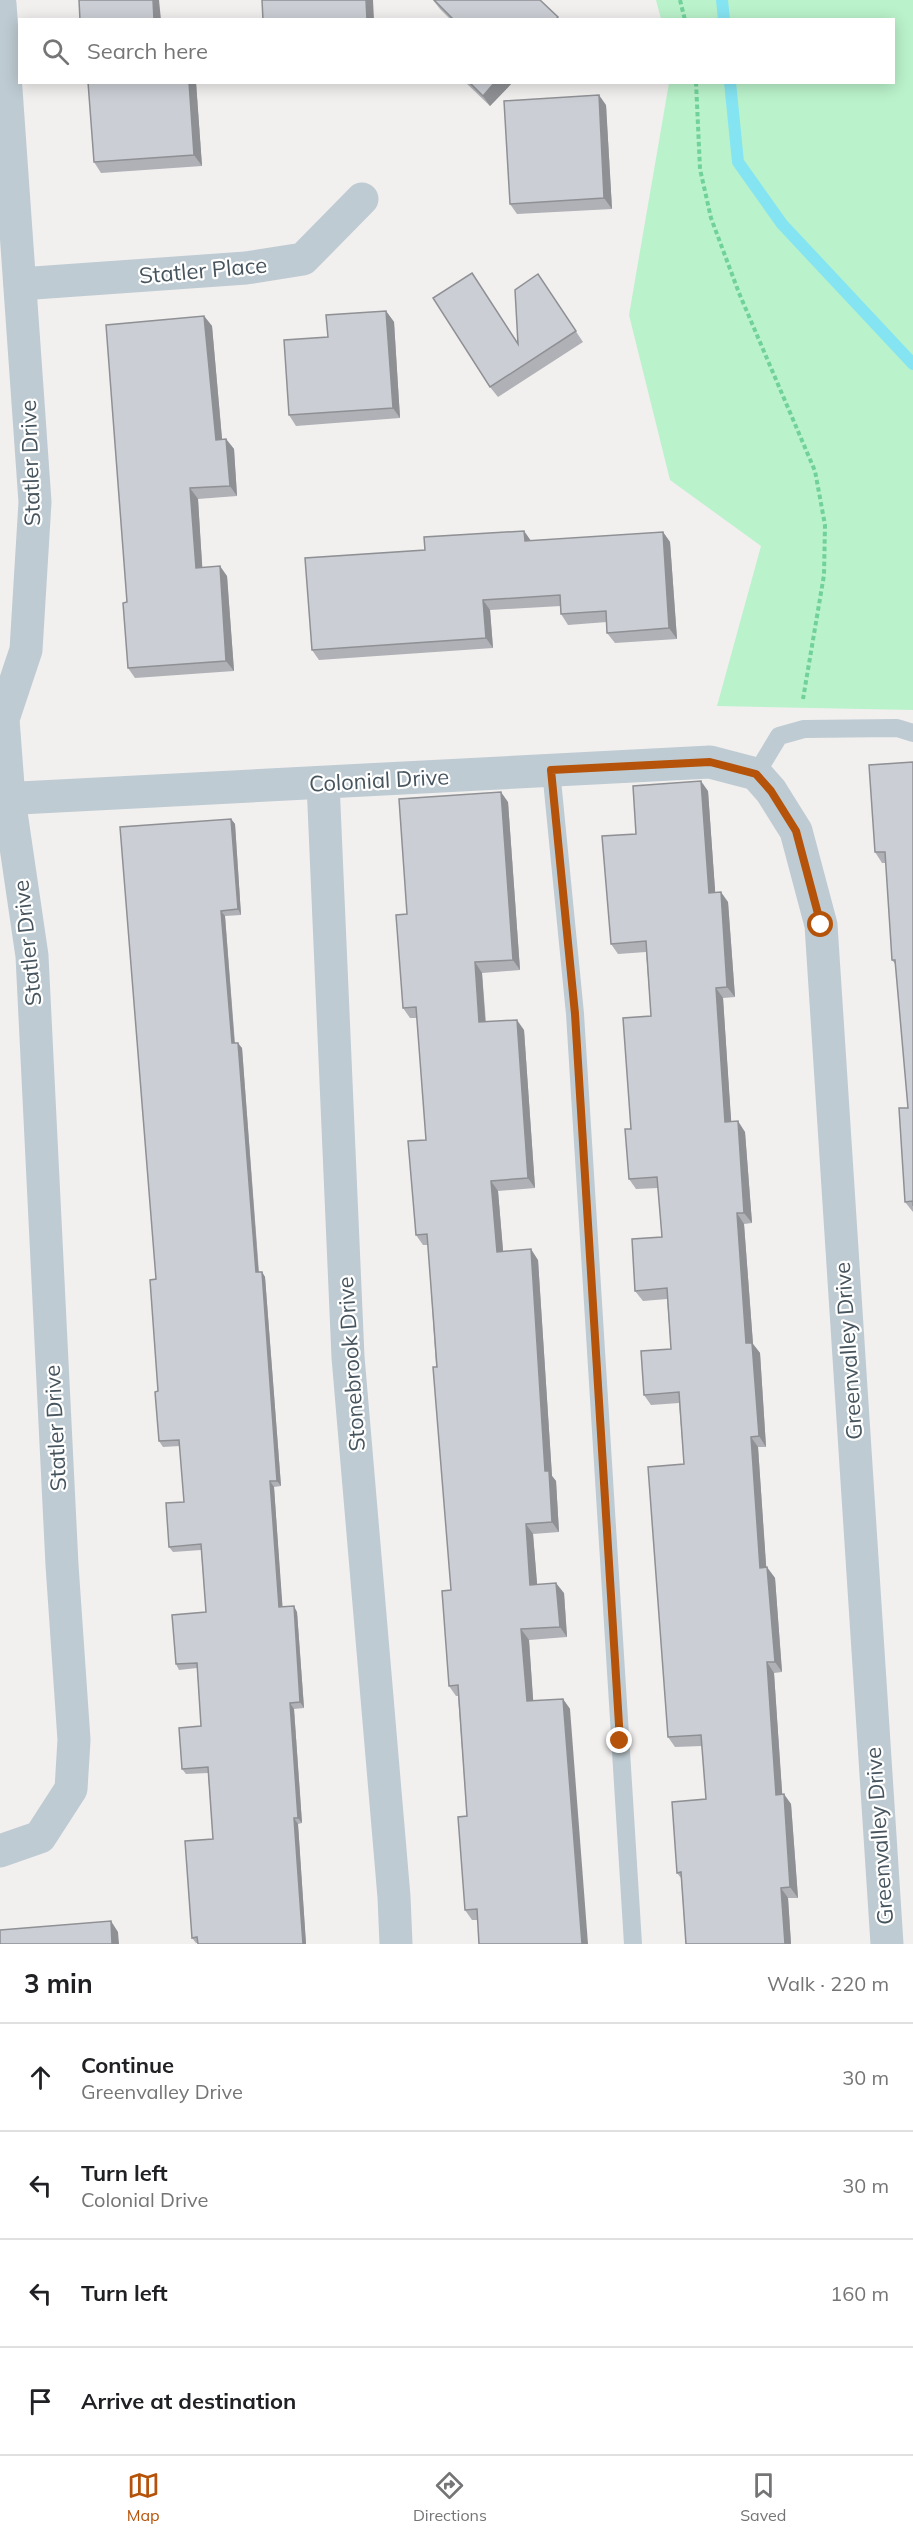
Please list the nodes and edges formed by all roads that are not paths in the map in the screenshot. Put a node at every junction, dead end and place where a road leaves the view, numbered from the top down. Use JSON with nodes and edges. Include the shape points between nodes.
{"nodes":[{"id":1,"x":0,"y":4,"type":"edge"},
{"id":2,"x":362,"y":199,"type":"dead end"},
{"id":3,"x":20,"y":284,"type":"junction"},
{"id":4,"x":913,"y":733,"type":"edge"},
{"id":5,"x":551,"y":770,"type":"junction"},
{"id":6,"x":756,"y":774,"type":"junction"},
{"id":7,"x":323,"y":783,"type":"junction"},
{"id":8,"x":4,"y":799,"type":"edge"},
{"id":9,"x":0,"y":1851,"type":"edge"},
{"id":10,"x":396,"y":1944,"type":"edge"},
{"id":11,"x":633,"y":1944,"type":"edge"},
{"id":12,"x":887,"y":1944,"type":"edge"}],
"edges":[{"from":1,"to":3,"type":"street","name":"Statler Drive"},
{"from":2,"to":3,"type":"street","name":"Statler Place","via":[[303,259],[246,268]]},
{"from":3,"to":8,"type":"street","name":"Statler Drive","via":[[35,502],[26,650],[3,719]]},
{"from":4,"to":6,"type":"lane","via":[[897,728],[797,730],[779,736]]},
{"from":5,"to":6,"type":"street","name":"Colonial Drive","via":[[710,762]]},
{"from":5,"to":7,"type":"street","name":"Colonial Drive"},
{"from":5,"to":11,"type":"lane","via":[[575,1014]]},
{"from":6,"to":12,"type":"street","name":"Greenvalley Drive","via":[[796,831],[821,925]]},
{"from":7,"to":8,"type":"street","name":"Colonial Drive"},
{"from":7,"to":10,"type":"street","name":"Stonebrook Drive","via":[[348,1357]]},
{"from":8,"to":9,"type":"street","name":"Statler Drive","via":[[32,956],[74,1740],[71,1789],[40,1837]]}]}
